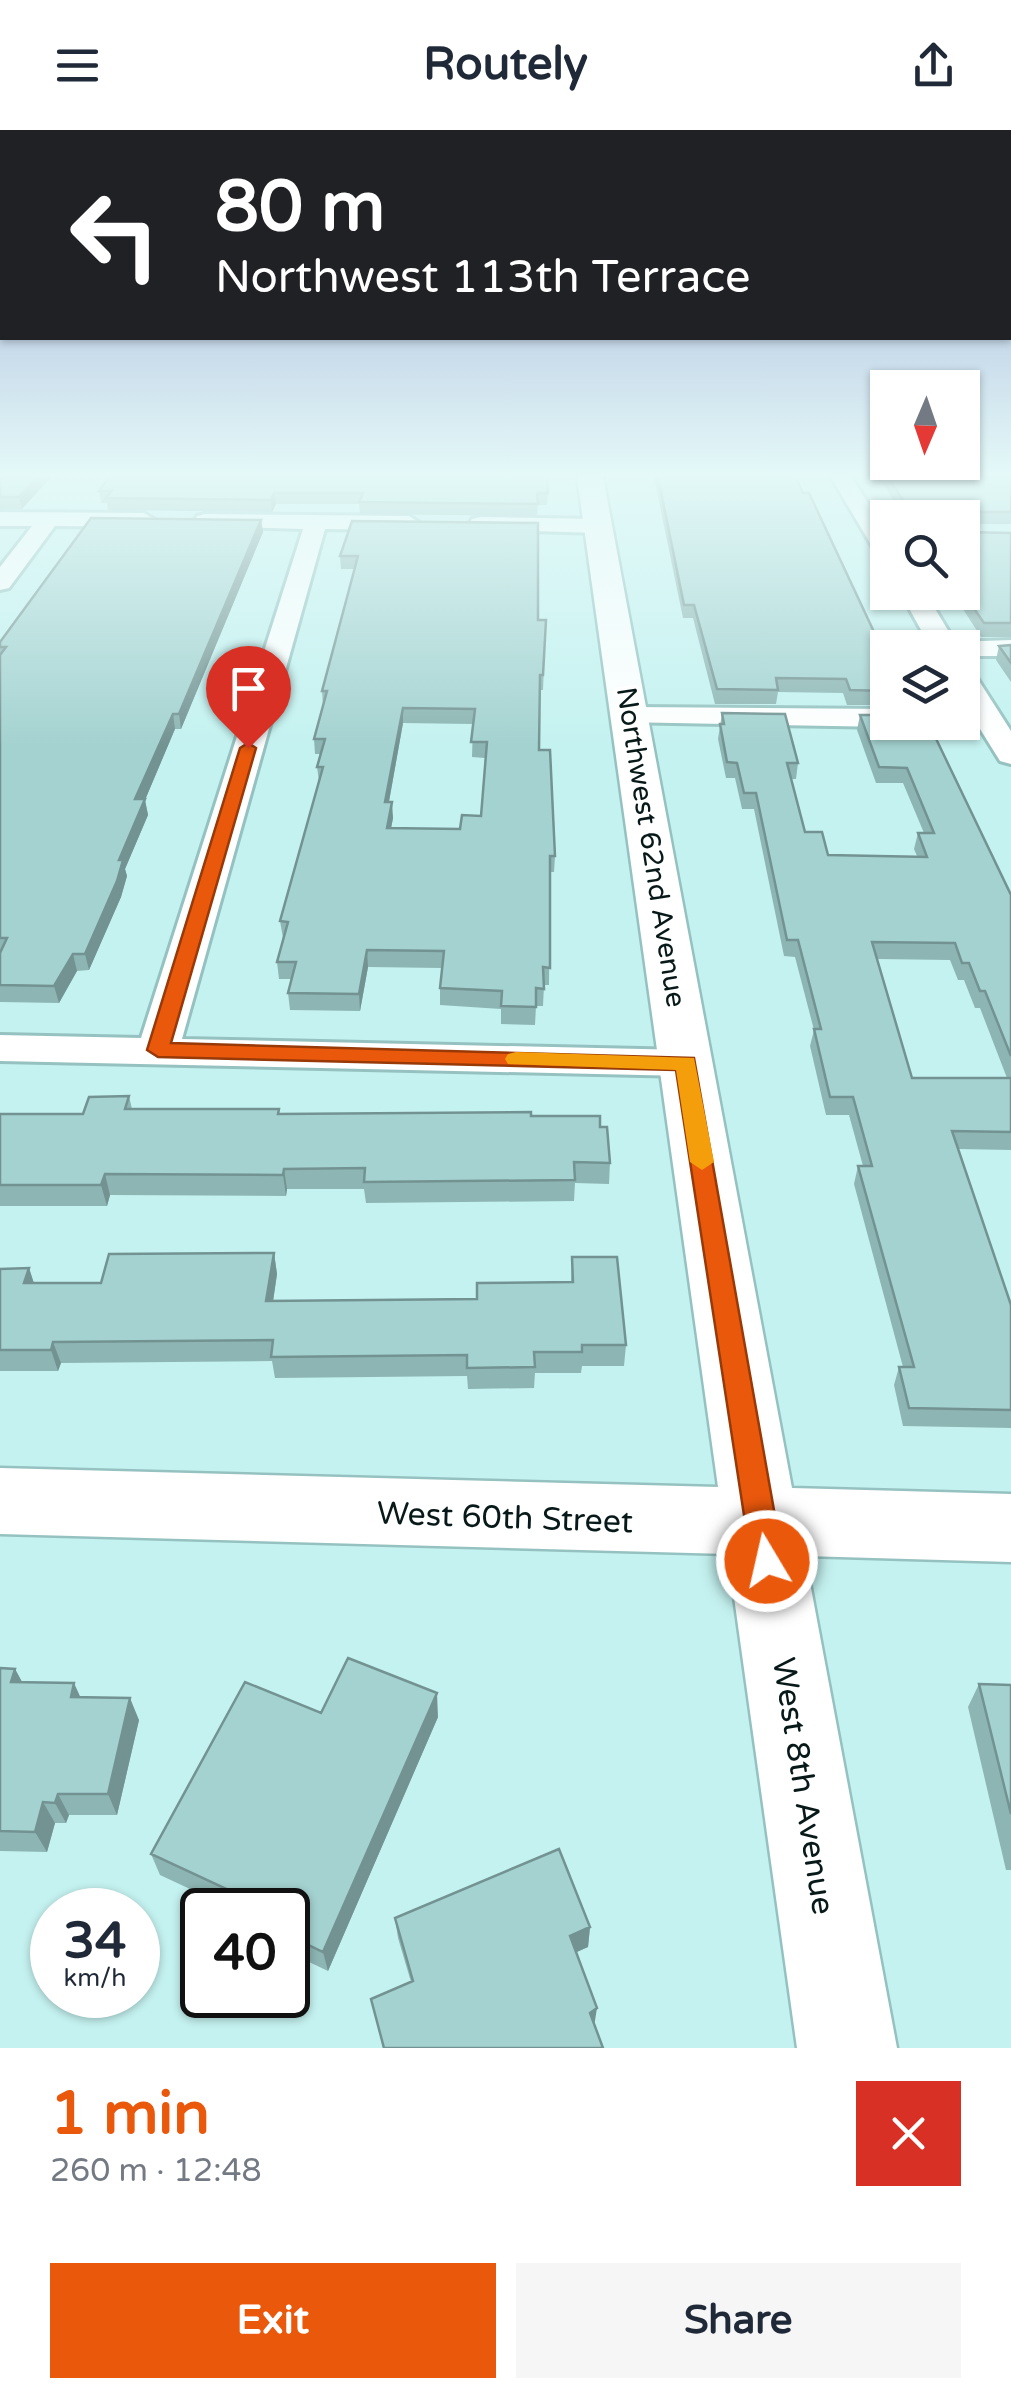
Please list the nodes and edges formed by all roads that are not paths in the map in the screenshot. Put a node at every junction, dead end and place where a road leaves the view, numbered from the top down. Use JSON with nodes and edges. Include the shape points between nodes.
{"nodes":[{"id":1,"x":303,"y":567,"type":"edge"},
{"id":2,"x":605,"y":567,"type":"edge"},
{"id":3,"x":980,"y":648,"type":"edge"},
{"id":4,"x":1011,"y":648,"type":"edge"},
{"id":5,"x":632,"y":716,"type":"junction"},
{"id":6,"x":870,"y":718,"type":"edge"},
{"id":7,"x":980,"y":723,"type":"edge"},
{"id":8,"x":1011,"y":755,"type":"edge"},
{"id":9,"x":0,"y":1048,"type":"edge"},
{"id":10,"x":158,"y":1050,"type":"junction"},
{"id":11,"x":686,"y":1064,"type":"junction"},
{"id":12,"x":0,"y":1501,"type":"edge"},
{"id":13,"x":760,"y":1524,"type":"junction"},
{"id":14,"x":1011,"y":1528,"type":"edge"},
{"id":15,"x":847,"y":2048,"type":"edge"}],
"edges":[{"from":1,"to":10,"type":"street"},
{"from":2,"to":5,"type":"street","name":"Northwest 62nd Avenue"},
{"from":3,"to":4,"type":"street"},
{"from":5,"to":6,"type":"street"},
{"from":5,"to":11,"type":"street","name":"Northwest 62nd Avenue"},
{"from":7,"to":8,"type":"street"},
{"from":9,"to":10,"type":"street"},
{"from":10,"to":11,"type":"street"},
{"from":11,"to":13,"type":"street","name":"Northwest 62nd Avenue"},
{"from":12,"to":13,"type":"street","name":"West 60th Street"},
{"from":13,"to":14,"type":"street","name":"West 60th Street"},
{"from":13,"to":15,"type":"street","name":"West 8th Avenue"}]}
